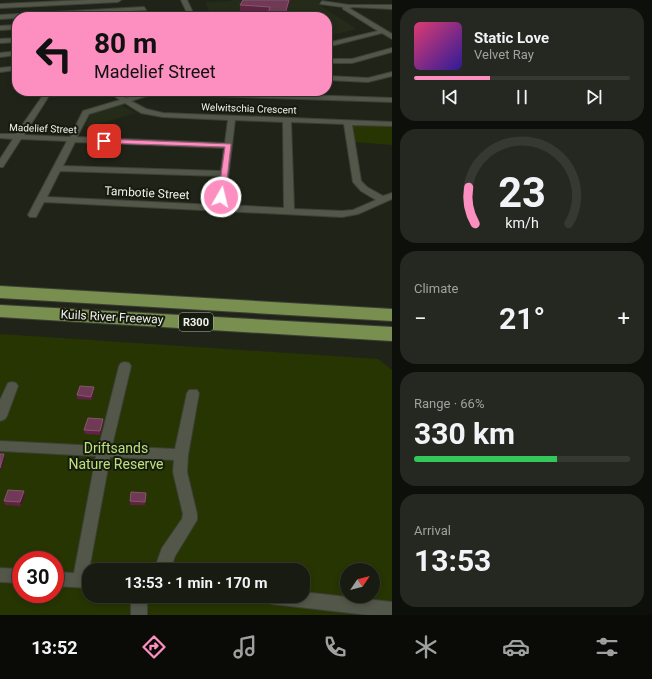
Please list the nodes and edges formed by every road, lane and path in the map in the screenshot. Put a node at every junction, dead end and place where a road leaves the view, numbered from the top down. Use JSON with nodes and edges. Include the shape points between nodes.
{"nodes":[{"id":1,"x":118,"y":0,"type":"edge"},
{"id":2,"x":184,"y":0,"type":"edge"},
{"id":3,"x":322,"y":3,"type":"dead end"},
{"id":4,"x":388,"y":5,"type":"edge"},
{"id":5,"x":0,"y":6,"type":"edge"},
{"id":6,"x":347,"y":6,"type":"junction"},
{"id":7,"x":72,"y":12,"type":"edge"},
{"id":8,"x":145,"y":12,"type":"edge"},
{"id":9,"x":190,"y":12,"type":"edge"},
{"id":10,"x":12,"y":16,"type":"edge"},
{"id":11,"x":0,"y":17,"type":"edge"},
{"id":12,"x":12,"y":27,"type":"edge"},
{"id":13,"x":0,"y":28,"type":"edge"},
{"id":14,"x":383,"y":31,"type":"junction"},
{"id":15,"x":392,"y":37,"type":"edge"},
{"id":16,"x":12,"y":40,"type":"edge"},
{"id":17,"x":0,"y":41,"type":"edge"},
{"id":18,"x":332,"y":44,"type":"edge"},
{"id":19,"x":392,"y":50,"type":"edge"},
{"id":20,"x":12,"y":54,"type":"edge"},
{"id":21,"x":0,"y":55,"type":"edge"},
{"id":22,"x":332,"y":61,"type":"edge"},
{"id":23,"x":12,"y":69,"type":"edge"},
{"id":24,"x":0,"y":70,"type":"edge"},
{"id":25,"x":392,"y":74,"type":"edge"},
{"id":26,"x":332,"y":78,"type":"edge"},
{"id":27,"x":46,"y":96,"type":"edge"},
{"id":28,"x":119,"y":96,"type":"edge"},
{"id":29,"x":140,"y":96,"type":"edge"},
{"id":30,"x":274,"y":96,"type":"edge"},
{"id":31,"x":126,"y":100,"type":"junction"},
{"id":32,"x":392,"y":100,"type":"edge"},
{"id":33,"x":232,"y":118,"type":"junction"},
{"id":34,"x":287,"y":120,"type":"junction"},
{"id":35,"x":348,"y":123,"type":"junction"},
{"id":36,"x":392,"y":124,"type":"edge"},
{"id":37,"x":0,"y":136,"type":"edge"},
{"id":38,"x":18,"y":137,"type":"junction"},
{"id":39,"x":73,"y":139,"type":"junction"},
{"id":40,"x":228,"y":146,"type":"junction"},
{"id":41,"x":0,"y":165,"type":"edge"},
{"id":42,"x":58,"y":168,"type":"junction"},
{"id":43,"x":224,"y":174,"type":"junction"},
{"id":44,"x":388,"y":198,"type":"edge"},
{"id":45,"x":42,"y":199,"type":"junction"},
{"id":46,"x":220,"y":208,"type":"junction"},
{"id":47,"x":289,"y":211,"type":"junction"},
{"id":48,"x":33,"y":215,"type":"dead end"},
{"id":49,"x":0,"y":292,"type":"edge"},
{"id":50,"x":0,"y":311,"type":"edge"},
{"id":51,"x":392,"y":315,"type":"edge"},
{"id":52,"x":392,"y":334,"type":"edge"},
{"id":53,"x":125,"y":366,"type":"dead end"},
{"id":54,"x":12,"y":386,"type":"dead end"},
{"id":55,"x":193,"y":393,"type":"dead end"},
{"id":56,"x":0,"y":416,"type":"edge"},
{"id":57,"x":0,"y":446,"type":"edge"},
{"id":58,"x":104,"y":451,"type":"junction"},
{"id":59,"x":181,"y":455,"type":"junction"},
{"id":60,"x":88,"y":563,"type":"edge"},
{"id":61,"x":164,"y":563,"type":"edge"},
{"id":62,"x":0,"y":575,"type":"edge"},
{"id":63,"x":12,"y":576,"type":"edge"},
{"id":64,"x":64,"y":580,"type":"edge"},
{"id":65,"x":82,"y":581,"type":"edge"},
{"id":66,"x":310,"y":602,"type":"edge"},
{"id":67,"x":139,"y":603,"type":"edge"},
{"id":68,"x":392,"y":610,"type":"edge"},
{"id":69,"x":139,"y":615,"type":"edge"}],
"edges":[{"from":1,"to":5,"type":"street"},
{"from":2,"to":9,"type":"street"},
{"from":3,"to":6,"type":"street"},
{"from":4,"to":6,"type":"street"},
{"from":6,"to":14,"type":"street","via":[[346,8]]},
{"from":7,"to":8,"type":"street","via":[[143,7]]},
{"from":10,"to":11,"type":"street"},
{"from":12,"to":13,"type":"street"},
{"from":14,"to":15,"type":"street"},
{"from":14,"to":18,"type":"street"},
{"from":16,"to":17,"type":"street"},
{"from":19,"to":22,"type":"street","via":[[349,62]]},
{"from":20,"to":21,"type":"street"},
{"from":23,"to":24,"type":"street"},
{"from":25,"to":26,"type":"street","via":[[368,80]]},
{"from":27,"to":38,"type":"street"},
{"from":28,"to":31,"type":"street","name":"Welwitschia Crescent"},
{"from":29,"to":31,"type":"street"},
{"from":30,"to":32,"type":"street"},
{"from":31,"to":33,"type":"street","name":"Welwitschia Crescent","via":[[157,114]]},
{"from":31,"to":39,"type":"street","via":[[88,112]]},
{"from":33,"to":34,"type":"street","name":"Welwitschia Crescent"},
{"from":33,"to":40,"type":"street"},
{"from":34,"to":35,"type":"street","name":"Welwitschia Crescent"},
{"from":34,"to":47,"type":"street"},
{"from":35,"to":36,"type":"street","name":"Welwitschia Crescent"},
{"from":35,"to":44,"type":"street","via":[[357,182],[364,189]]},
{"from":37,"to":38,"type":"street","name":"Madelief Street"},
{"from":38,"to":39,"type":"street","name":"Madelief Street"},
{"from":38,"to":41,"type":"street"},
{"from":39,"to":40,"type":"street","name":"Madelief Street"},
{"from":39,"to":42,"type":"street"},
{"from":40,"to":43,"type":"street"},
{"from":42,"to":43,"type":"street"},
{"from":42,"to":45,"type":"street"},
{"from":43,"to":46,"type":"street"},
{"from":44,"to":47,"type":"street","name":"Tambotie Street","via":[[347,214]]},
{"from":45,"to":46,"type":"street","name":"Tambotie Street"},
{"from":45,"to":48,"type":"street"},
{"from":46,"to":47,"type":"street","name":"Tambotie Street"},
{"from":49,"to":51,"type":"highway","name":"Kuils River Freeway","number":"R300"},
{"from":50,"to":52,"type":"highway","name":"Kuils River Freeway","number":"R300"},
{"from":53,"to":58,"type":"street"},
{"from":54,"to":56,"type":"street"},
{"from":55,"to":59,"type":"street"},
{"from":57,"to":58,"type":"street"},
{"from":58,"to":59,"type":"street"},
{"from":58,"to":60,"type":"street"},
{"from":59,"to":61,"type":"street","via":[[180,472],[190,514]]},
{"from":62,"to":63,"type":"street"},
{"from":64,"to":65,"type":"street"},
{"from":66,"to":68,"type":"street"},
{"from":67,"to":69,"type":"street"}]}
